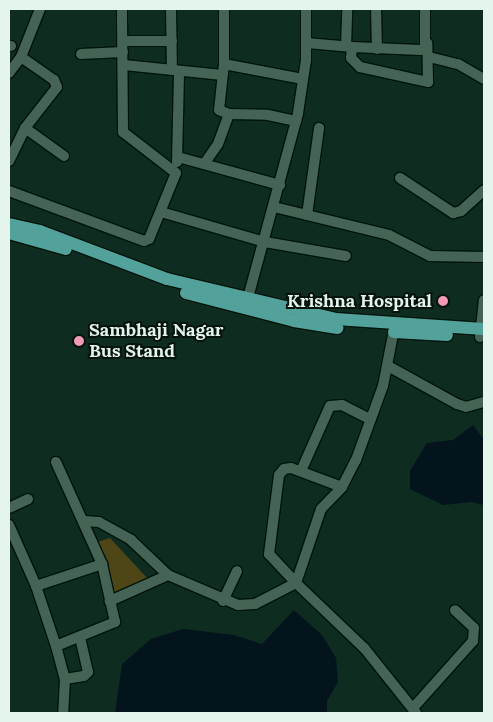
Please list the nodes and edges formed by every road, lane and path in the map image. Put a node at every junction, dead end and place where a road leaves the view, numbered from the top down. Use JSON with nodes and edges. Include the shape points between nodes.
{"nodes":[{"id":1,"x":40,"y":9,"type":"edge"},
{"id":2,"x":122,"y":9,"type":"edge"},
{"id":3,"x":171,"y":9,"type":"edge"},
{"id":4,"x":224,"y":9,"type":"edge"},
{"id":5,"x":306,"y":9,"type":"edge"},
{"id":6,"x":347,"y":9,"type":"edge"},
{"id":7,"x":376,"y":9,"type":"edge"},
{"id":8,"x":426,"y":9,"type":"edge"},
{"id":9,"x":172,"y":40,"type":"junction"},
{"id":10,"x":123,"y":41,"type":"junction"},
{"id":11,"x":426,"y":42,"type":"junction"},
{"id":12,"x":307,"y":43,"type":"junction"},
{"id":13,"x":349,"y":47,"type":"junction"},
{"id":14,"x":377,"y":49,"type":"junction"},
{"id":15,"x":123,"y":52,"type":"junction"},
{"id":16,"x":81,"y":54,"type":"dead end"},
{"id":17,"x":21,"y":56,"type":"junction"},
{"id":18,"x":429,"y":57,"type":"junction"},
{"id":19,"x":224,"y":64,"type":"junction"},
{"id":20,"x":124,"y":65,"type":"junction"},
{"id":21,"x":175,"y":71,"type":"junction"},
{"id":22,"x":9,"y":73,"type":"edge"},
{"id":23,"x":222,"y":75,"type":"junction"},
{"id":24,"x":303,"y":79,"type":"junction"},
{"id":25,"x":484,"y":79,"type":"edge"},
{"id":26,"x":229,"y":114,"type":"junction"},
{"id":27,"x":296,"y":121,"type":"junction"},
{"id":28,"x":25,"y":128,"type":"junction"},
{"id":29,"x":319,"y":128,"type":"dead end"},
{"id":30,"x":64,"y":156,"type":"dead end"},
{"id":31,"x":178,"y":157,"type":"junction"},
{"id":32,"x":9,"y":160,"type":"edge"},
{"id":33,"x":204,"y":164,"type":"junction"},
{"id":34,"x":176,"y":173,"type":"junction"},
{"id":35,"x":400,"y":178,"type":"dead end"},
{"id":36,"x":280,"y":185,"type":"junction"},
{"id":37,"x":484,"y":190,"type":"edge"},
{"id":38,"x":9,"y":191,"type":"edge"},
{"id":39,"x":274,"y":207,"type":"junction"},
{"id":40,"x":160,"y":212,"type":"junction"},
{"id":41,"x":307,"y":214,"type":"junction"},
{"id":42,"x":9,"y":224,"type":"edge"},
{"id":43,"x":9,"y":233,"type":"edge"},
{"id":44,"x":266,"y":242,"type":"junction"},
{"id":45,"x":346,"y":256,"type":"dead end"},
{"id":46,"x":484,"y":257,"type":"edge"},
{"id":47,"x":484,"y":300,"type":"edge"},
{"id":48,"x":247,"y":304,"type":"junction"},
{"id":49,"x":395,"y":328,"type":"junction"},
{"id":50,"x":482,"y":333,"type":"edge"},
{"id":51,"x":388,"y":366,"type":"junction"},
{"id":52,"x":484,"y":402,"type":"edge"},
{"id":53,"x":370,"y":419,"type":"junction"},
{"id":54,"x":56,"y":462,"type":"dead end"},
{"id":55,"x":301,"y":471,"type":"junction"},
{"id":56,"x":342,"y":487,"type":"junction"},
{"id":57,"x":28,"y":498,"type":"dead end"},
{"id":58,"x":9,"y":508,"type":"edge"},
{"id":59,"x":85,"y":521,"type":"junction"},
{"id":60,"x":9,"y":525,"type":"edge"},
{"id":61,"x":102,"y":564,"type":"junction"},
{"id":62,"x":237,"y":571,"type":"dead end"},
{"id":63,"x":168,"y":575,"type":"junction"},
{"id":64,"x":296,"y":583,"type":"junction"},
{"id":65,"x":36,"y":586,"type":"junction"},
{"id":66,"x":110,"y":601,"type":"junction"},
{"id":67,"x":223,"y":601,"type":"junction"},
{"id":68,"x":455,"y":610,"type":"dead end"},
{"id":69,"x":80,"y":638,"type":"junction"},
{"id":70,"x":56,"y":646,"type":"junction"},
{"id":71,"x":65,"y":679,"type":"junction"},
{"id":72,"x":414,"y":711,"type":"edge"},
{"id":73,"x":63,"y":713,"type":"edge"}],
"edges":[{"from":1,"to":17,"type":"street"},
{"from":2,"to":10,"type":"street"},
{"from":3,"to":9,"type":"street"},
{"from":4,"to":19,"type":"street"},
{"from":5,"to":12,"type":"street"},
{"from":6,"to":13,"type":"street"},
{"from":7,"to":14,"type":"street"},
{"from":8,"to":11,"type":"street"},
{"from":9,"to":10,"type":"street"},
{"from":9,"to":21,"type":"street"},
{"from":10,"to":15,"type":"street"},
{"from":11,"to":14,"type":"street","via":[[420,50]]},
{"from":11,"to":18,"type":"street"},
{"from":12,"to":13,"type":"street"},
{"from":12,"to":24,"type":"street"},
{"from":13,"to":14,"type":"street"},
{"from":13,"to":18,"type":"street","via":[[356,65],[428,82]]},
{"from":15,"to":16,"type":"street"},
{"from":15,"to":20,"type":"street"},
{"from":17,"to":22,"type":"street"},
{"from":17,"to":28,"type":"street","via":[[57,83]]},
{"from":18,"to":25,"type":"street","via":[[458,64]]},
{"from":19,"to":23,"type":"street"},
{"from":19,"to":24,"type":"street"},
{"from":20,"to":21,"type":"street"},
{"from":20,"to":34,"type":"street","via":[[123,132]]},
{"from":21,"to":23,"type":"street"},
{"from":21,"to":31,"type":"street"},
{"from":23,"to":26,"type":"street","via":[[218,110]]},
{"from":24,"to":27,"type":"street"},
{"from":26,"to":27,"type":"street","via":[[268,115]]},
{"from":26,"to":33,"type":"street","via":[[218,144]]},
{"from":27,"to":36,"type":"street"},
{"from":28,"to":30,"type":"street"},
{"from":28,"to":32,"type":"street"},
{"from":29,"to":41,"type":"street"},
{"from":31,"to":33,"type":"street"},
{"from":31,"to":34,"type":"street"},
{"from":33,"to":36,"type":"street"},
{"from":34,"to":40,"type":"street"},
{"from":35,"to":37,"type":"street","via":[[453,213],[461,211]]},
{"from":36,"to":39,"type":"street"},
{"from":38,"to":40,"type":"street","via":[[144,241],[149,239]]},
{"from":39,"to":41,"type":"street"},
{"from":39,"to":44,"type":"street"},
{"from":40,"to":44,"type":"street"},
{"from":41,"to":46,"type":"street","via":[[389,235],[430,256]]},
{"from":42,"to":48,"type":"main road","via":[[40,231],[167,279]]},
{"from":43,"to":48,"type":"main road","via":[[62,248],[157,284]]},
{"from":44,"to":45,"type":"street"},
{"from":44,"to":48,"type":"street"},
{"from":47,"to":50,"type":"street"},
{"from":48,"to":49,"type":"main road","via":[[294,321]]},
{"from":49,"to":50,"type":"main road"},
{"from":49,"to":50,"type":"main road","via":[[412,333]]},
{"from":49,"to":51,"type":"street"},
{"from":51,"to":52,"type":"street","via":[[457,404],[466,407]]},
{"from":51,"to":53,"type":"street"},
{"from":53,"to":55,"type":"street","via":[[342,405],[330,406]]},
{"from":53,"to":56,"type":"street","via":[[356,460]]},
{"from":54,"to":59,"type":"street"},
{"from":55,"to":56,"type":"street"},
{"from":55,"to":64,"type":"street","via":[[284,469],[279,475],[275,523],[268,548],[269,554]]},
{"from":56,"to":64,"type":"street","via":[[321,510]]},
{"from":57,"to":58,"type":"street"},
{"from":59,"to":61,"type":"street"},
{"from":59,"to":63,"type":"street","via":[[100,522],[131,540]]},
{"from":60,"to":65,"type":"street"},
{"from":61,"to":65,"type":"street"},
{"from":61,"to":66,"type":"street"},
{"from":62,"to":67,"type":"street"},
{"from":63,"to":66,"type":"street"},
{"from":63,"to":67,"type":"street"},
{"from":64,"to":67,"type":"street","via":[[255,604],[238,605]]},
{"from":64,"to":72,"type":"street","via":[[365,649]]},
{"from":65,"to":70,"type":"street"},
{"from":66,"to":69,"type":"street","via":[[116,622]]},
{"from":68,"to":72,"type":"street","via":[[474,628],[473,640]]},
{"from":69,"to":70,"type":"street"},
{"from":69,"to":71,"type":"street","via":[[88,672],[84,676]]},
{"from":70,"to":71,"type":"street"},
{"from":71,"to":73,"type":"street"}]}
